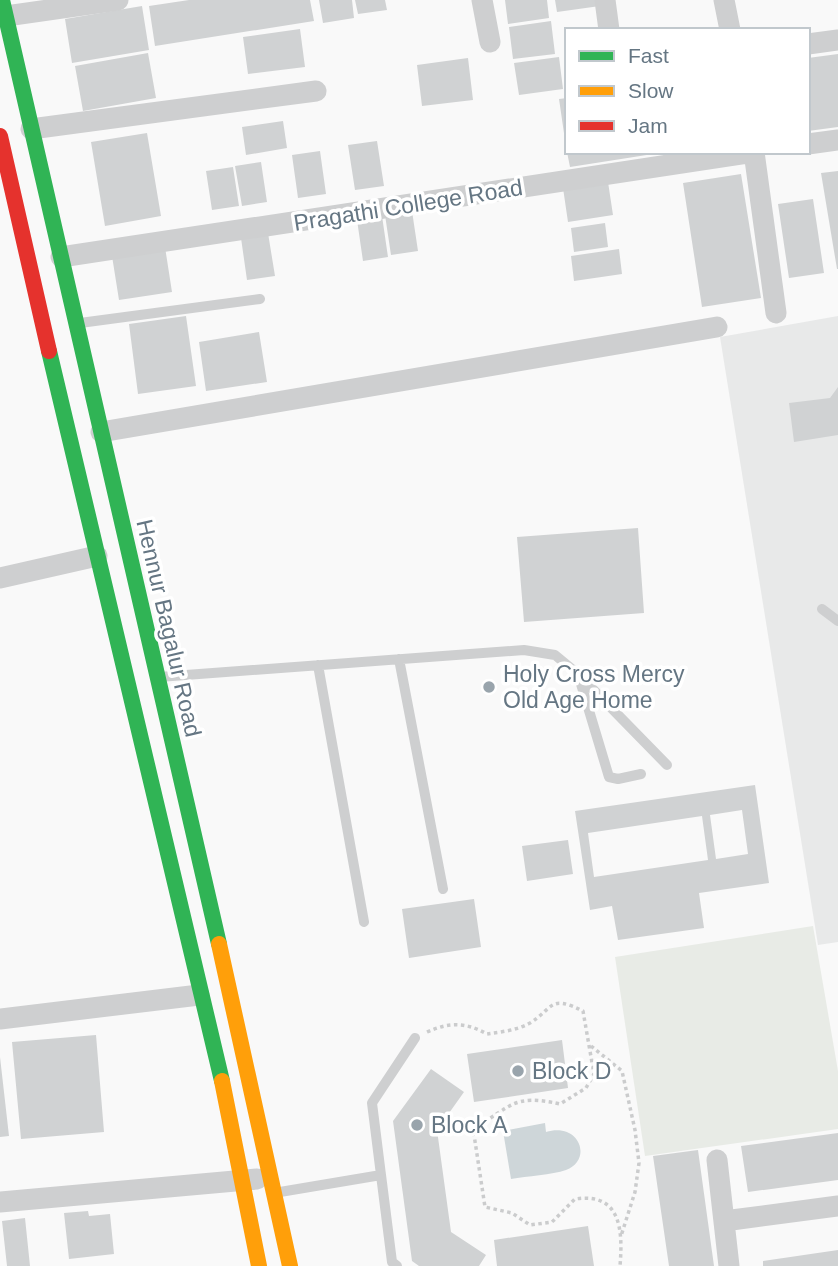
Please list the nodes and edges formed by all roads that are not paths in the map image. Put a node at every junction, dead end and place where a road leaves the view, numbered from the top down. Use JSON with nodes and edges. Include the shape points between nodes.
{"nodes":[{"id":1,"x":118,"y":0,"type":"edge"},
{"id":2,"x":482,"y":0,"type":"edge"},
{"id":3,"x":605,"y":0,"type":"edge"},
{"id":4,"x":724,"y":0,"type":"edge"},
{"id":5,"x":4,"y":8,"type":"edge"},
{"id":6,"x":609,"y":28,"type":"edge"},
{"id":7,"x":730,"y":28,"type":"edge"},
{"id":8,"x":838,"y":40,"type":"edge"},
{"id":9,"x":489,"y":42,"type":"dead end"},
{"id":10,"x":810,"y":44,"type":"edge"},
{"id":11,"x":316,"y":91,"type":"dead end"},
{"id":12,"x":32,"y":129,"type":"junction"},
{"id":13,"x":0,"y":136,"type":"edge"},
{"id":14,"x":838,"y":140,"type":"edge"},
{"id":15,"x":810,"y":144,"type":"edge"},
{"id":16,"x":741,"y":154,"type":"edge"},
{"id":17,"x":754,"y":154,"type":"edge"},
{"id":18,"x":61,"y":257,"type":"junction"},
{"id":19,"x":260,"y":299,"type":"dead end"},
{"id":20,"x":776,"y":313,"type":"dead end"},
{"id":21,"x":77,"y":323,"type":"junction"},
{"id":22,"x":717,"y":327,"type":"dead end"},
{"id":23,"x":101,"y":432,"type":"junction"},
{"id":24,"x":97,"y":556,"type":"junction"},
{"id":25,"x":0,"y":578,"type":"edge"},
{"id":26,"x":822,"y":609,"type":"dead end"},
{"id":27,"x":838,"y":621,"type":"edge"},
{"id":28,"x":399,"y":659,"type":"junction"},
{"id":29,"x":318,"y":665,"type":"junction"},
{"id":30,"x":578,"y":674,"type":"junction"},
{"id":31,"x":156,"y":677,"type":"junction"},
{"id":32,"x":667,"y":765,"type":"dead end"},
{"id":33,"x":641,"y":775,"type":"dead end"},
{"id":34,"x":443,"y":889,"type":"dead end"},
{"id":35,"x":364,"y":922,"type":"dead end"},
{"id":36,"x":199,"y":995,"type":"junction"},
{"id":37,"x":0,"y":1019,"type":"edge"},
{"id":38,"x":415,"y":1038,"type":"road end"},
{"id":39,"x":717,"y":1160,"type":"dead end"},
{"id":40,"x":381,"y":1175,"type":"junction"},
{"id":41,"x":242,"y":1181,"type":"junction"},
{"id":42,"x":274,"y":1185,"type":"junction"},
{"id":43,"x":0,"y":1202,"type":"edge"},
{"id":44,"x":838,"y":1206,"type":"edge"},
{"id":45,"x":723,"y":1220,"type":"junction"},
{"id":46,"x":260,"y":1266,"type":"edge"},
{"id":47,"x":290,"y":1266,"type":"edge"},
{"id":48,"x":397,"y":1266,"type":"edge"},
{"id":49,"x":729,"y":1266,"type":"edge"}],
"edges":[{"from":1,"to":5,"type":"street"},
{"from":2,"to":9,"type":"street"},
{"from":3,"to":6,"type":"street"},
{"from":4,"to":7,"type":"street"},
{"from":5,"to":12,"type":"main road","name":"Hennur Bagalur Road"},
{"from":8,"to":10,"type":"street"},
{"from":11,"to":12,"type":"street"},
{"from":12,"to":18,"type":"main road","name":"Hennur Bagalur Road"},
{"from":13,"to":24,"type":"main road"},
{"from":14,"to":15,"type":"street"},
{"from":16,"to":18,"type":"street","name":"Pragathi College Road"},
{"from":17,"to":20,"type":"street"},
{"from":18,"to":21,"type":"main road","name":"Hennur Bagalur Road"},
{"from":19,"to":21,"type":"lane"},
{"from":21,"to":23,"type":"main road","name":"Hennur Bagalur Road"},
{"from":22,"to":23,"type":"street"},
{"from":23,"to":31,"type":"main road","name":"Hennur Bagalur Road"},
{"from":24,"to":25,"type":"street"},
{"from":24,"to":36,"type":"main road","via":[[173,866]]},
{"from":26,"to":27,"type":"lane"},
{"from":28,"to":29,"type":"lane"},
{"from":28,"to":30,"type":"lane","via":[[524,650],[555,655]]},
{"from":28,"to":34,"type":"lane"},
{"from":29,"to":31,"type":"lane"},
{"from":29,"to":35,"type":"lane"},
{"from":30,"to":32,"type":"lane"},
{"from":30,"to":33,"type":"lane","via":[[609,778]]},
{"from":31,"to":42,"type":"main road","name":"Hennur Bagalur Road"},
{"from":36,"to":37,"type":"street"},
{"from":36,"to":41,"type":"main road"},
{"from":38,"to":40,"type":"lane","via":[[372,1103]]},
{"from":39,"to":45,"type":"street"},
{"from":40,"to":42,"type":"lane"},
{"from":40,"to":48,"type":"lane","via":[[392,1262]]},
{"from":41,"to":42,"type":"street"},
{"from":41,"to":43,"type":"street"},
{"from":41,"to":46,"type":"main road"},
{"from":42,"to":47,"type":"main road","name":"Hennur Bagalur Road"},
{"from":44,"to":45,"type":"street"},
{"from":45,"to":49,"type":"street"}]}
